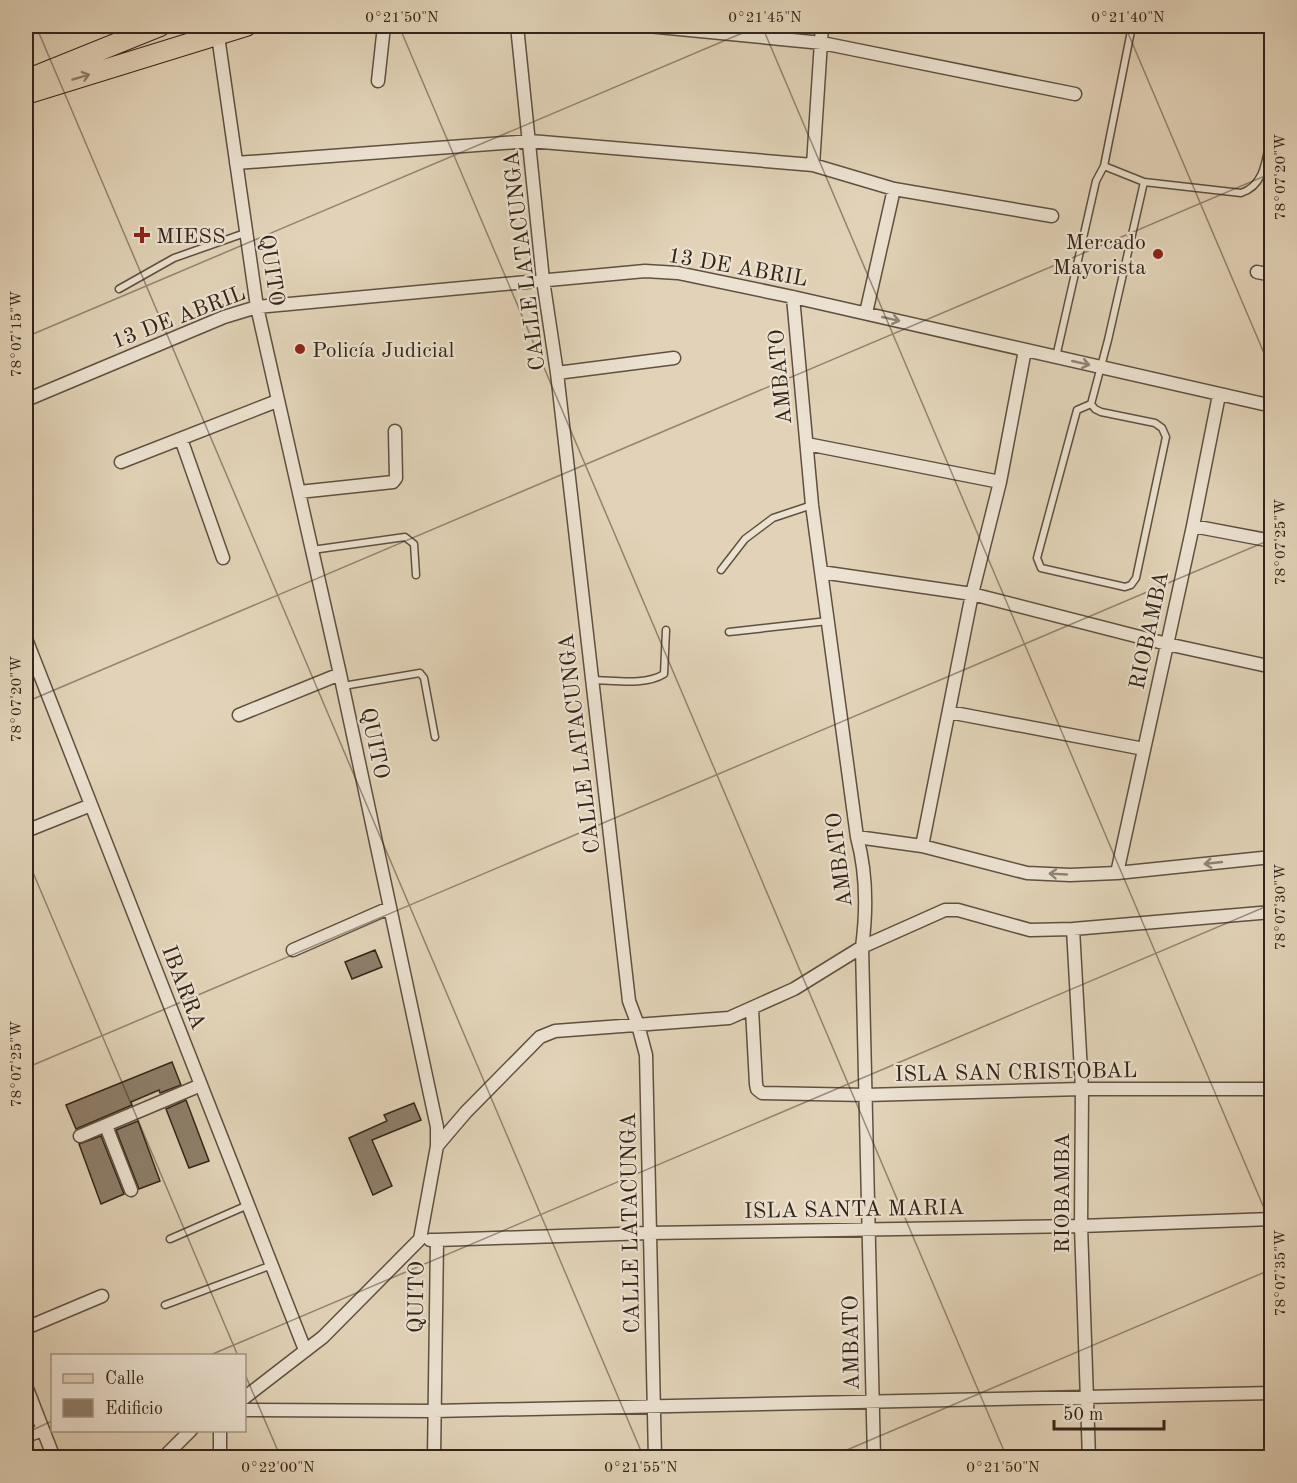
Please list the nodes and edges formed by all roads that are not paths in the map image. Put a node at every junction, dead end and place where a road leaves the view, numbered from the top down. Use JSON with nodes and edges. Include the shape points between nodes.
{"nodes":[{"id":1,"x":160,"y":26,"type":"edge"},
{"id":2,"x":246,"y":26,"type":"edge"},
{"id":3,"x":384,"y":26,"type":"edge"},
{"id":4,"x":518,"y":26,"type":"edge"},
{"id":5,"x":648,"y":26,"type":"edge"},
{"id":6,"x":822,"y":26,"type":"edge"},
{"id":7,"x":1132,"y":26,"type":"edge"},
{"id":8,"x":217,"y":30,"type":"edge"},
{"id":9,"x":822,"y":43,"type":"junction"},
{"id":10,"x":26,"y":80,"type":"edge"},
{"id":11,"x":378,"y":81,"type":"dead end"},
{"id":12,"x":26,"y":94,"type":"edge"},
{"id":13,"x":1075,"y":94,"type":"dead end"},
{"id":14,"x":1272,"y":130,"type":"edge"},
{"id":15,"x":530,"y":141,"type":"junction"},
{"id":16,"x":236,"y":163,"type":"junction"},
{"id":17,"x":813,"y":165,"type":"junction"},
{"id":18,"x":1104,"y":166,"type":"junction"},
{"id":19,"x":1144,"y":182,"type":"junction"},
{"id":20,"x":894,"y":189,"type":"junction"},
{"id":21,"x":1052,"y":216,"type":"dead end"},
{"id":22,"x":245,"y":232,"type":"junction"},
{"id":23,"x":1257,"y":272,"type":"dead end"},
{"id":24,"x":1272,"y":275,"type":"edge"},
{"id":25,"x":543,"y":280,"type":"junction"},
{"id":26,"x":119,"y":289,"type":"dead end"},
{"id":27,"x":793,"y":297,"type":"junction"},
{"id":28,"x":257,"y":307,"type":"junction"},
{"id":29,"x":866,"y":313,"type":"junction"},
{"id":30,"x":1025,"y":350,"type":"junction"},
{"id":31,"x":1056,"y":357,"type":"junction"},
{"id":32,"x":674,"y":358,"type":"dead end"},
{"id":33,"x":1101,"y":367,"type":"junction"},
{"id":34,"x":557,"y":373,"type":"junction"},
{"id":35,"x":1220,"y":395,"type":"junction"},
{"id":36,"x":26,"y":400,"type":"edge"},
{"id":37,"x":277,"y":401,"type":"junction"},
{"id":38,"x":1091,"y":404,"type":"junction"},
{"id":39,"x":1272,"y":406,"type":"edge"},
{"id":40,"x":396,"y":431,"type":"dead end"},
{"id":41,"x":181,"y":439,"type":"junction"},
{"id":42,"x":807,"y":444,"type":"junction"},
{"id":43,"x":121,"y":462,"type":"dead end"},
{"id":44,"x":1000,"y":482,"type":"junction"},
{"id":45,"x":299,"y":492,"type":"junction"},
{"id":46,"x":812,"y":505,"type":"junction"},
{"id":47,"x":1193,"y":526,"type":"junction"},
{"id":48,"x":1272,"y":541,"type":"edge"},
{"id":49,"x":311,"y":550,"type":"junction"},
{"id":50,"x":223,"y":558,"type":"dead end"},
{"id":51,"x":721,"y":570,"type":"dead end"},
{"id":52,"x":821,"y":572,"type":"junction"},
{"id":53,"x":416,"y":576,"type":"dead end"},
{"id":54,"x":972,"y":594,"type":"junction"},
{"id":55,"x":828,"y":621,"type":"junction"},
{"id":56,"x":666,"y":630,"type":"dead end"},
{"id":57,"x":729,"y":632,"type":"dead end"},
{"id":58,"x":26,"y":639,"type":"edge"},
{"id":59,"x":1167,"y":644,"type":"junction"},
{"id":60,"x":1272,"y":668,"type":"edge"},
{"id":61,"x":341,"y":680,"type":"junction"},
{"id":62,"x":591,"y":680,"type":"junction"},
{"id":63,"x":949,"y":712,"type":"junction"},
{"id":64,"x":238,"y":715,"type":"dead end"},
{"id":65,"x":435,"y":737,"type":"dead end"},
{"id":66,"x":1144,"y":749,"type":"junction"},
{"id":67,"x":91,"y":805,"type":"junction"},
{"id":68,"x":26,"y":831,"type":"edge"},
{"id":69,"x":857,"y":837,"type":"junction"},
{"id":70,"x":922,"y":846,"type":"junction"},
{"id":71,"x":1272,"y":857,"type":"edge"},
{"id":72,"x":1117,"y":873,"type":"junction"},
{"id":73,"x":389,"y":908,"type":"junction"},
{"id":74,"x":1272,"y":912,"type":"edge"},
{"id":75,"x":1073,"y":929,"type":"junction"},
{"id":76,"x":862,"y":947,"type":"junction"},
{"id":77,"x":293,"y":950,"type":"dead end"},
{"id":78,"x":752,"y":1009,"type":"junction"},
{"id":79,"x":638,"y":1025,"type":"junction"},
{"id":80,"x":201,"y":1085,"type":"junction"},
{"id":81,"x":1082,"y":1089,"type":"junction"},
{"id":82,"x":1272,"y":1089,"type":"edge"},
{"id":83,"x":866,"y":1095,"type":"junction"},
{"id":84,"x":106,"y":1126,"type":"junction"},
{"id":85,"x":80,"y":1136,"type":"dead end"},
{"id":86,"x":437,"y":1146,"type":"junction"},
{"id":87,"x":131,"y":1190,"type":"dead end"},
{"id":88,"x":248,"y":1205,"type":"junction"},
{"id":89,"x":1272,"y":1219,"type":"edge"},
{"id":90,"x":1081,"y":1226,"type":"junction"},
{"id":91,"x":868,"y":1228,"type":"junction"},
{"id":92,"x":649,"y":1233,"type":"junction"},
{"id":93,"x":170,"y":1239,"type":"dead end"},
{"id":94,"x":420,"y":1239,"type":"junction"},
{"id":95,"x":437,"y":1240,"type":"junction"},
{"id":96,"x":272,"y":1265,"type":"junction"},
{"id":97,"x":102,"y":1296,"type":"dead end"},
{"id":98,"x":165,"y":1305,"type":"dead end"},
{"id":99,"x":26,"y":1328,"type":"edge"},
{"id":100,"x":305,"y":1350,"type":"junction"},
{"id":101,"x":26,"y":1386,"type":"edge"},
{"id":102,"x":1272,"y":1392,"type":"edge"},
{"id":103,"x":246,"y":1396,"type":"edge"},
{"id":104,"x":1087,"y":1398,"type":"junction"},
{"id":105,"x":873,"y":1402,"type":"junction"},
{"id":106,"x":654,"y":1405,"type":"junction"},
{"id":107,"x":246,"y":1410,"type":"edge"},
{"id":108,"x":434,"y":1411,"type":"junction"},
{"id":109,"x":43,"y":1430,"type":"junction"},
{"id":110,"x":190,"y":1432,"type":"edge"},
{"id":111,"x":220,"y":1432,"type":"edge"},
{"id":112,"x":26,"y":1436,"type":"edge"},
{"id":113,"x":54,"y":1458,"type":"edge"},
{"id":114,"x":163,"y":1458,"type":"edge"},
{"id":115,"x":220,"y":1458,"type":"edge"},
{"id":116,"x":435,"y":1458,"type":"edge"},
{"id":117,"x":655,"y":1458,"type":"edge"},
{"id":118,"x":874,"y":1458,"type":"edge"},
{"id":119,"x":1089,"y":1458,"type":"edge"}],
"edges":[{"from":1,"to":10,"type":"main road"},
{"from":2,"to":8,"type":"main road"},
{"from":3,"to":11,"type":"street"},
{"from":4,"to":15,"type":"street","name":"CALLE LATACUNGA"},
{"from":5,"to":9,"type":"street"},
{"from":6,"to":9,"type":"street"},
{"from":7,"to":18,"type":"lane"},
{"from":12,"to":8,"type":"main road","one_way":true},
{"from":8,"to":16,"type":"street","name":"QUITO"},
{"from":9,"to":13,"type":"street"},
{"from":9,"to":17,"type":"street"},
{"from":14,"to":19,"type":"lane","via":[[1260,181],[1249,190],[1241,193]]},
{"from":15,"to":16,"type":"street"},
{"from":15,"to":17,"type":"street"},
{"from":15,"to":25,"type":"street","name":"CALLE LATACUNGA"},
{"from":16,"to":22,"type":"street","name":"QUITO"},
{"from":17,"to":20,"type":"street"},
{"from":18,"to":19,"type":"lane"},
{"from":18,"to":31,"type":"lane","via":[[1096,181]]},
{"from":19,"to":33,"type":"lane"},
{"from":20,"to":21,"type":"street"},
{"from":20,"to":29,"type":"street"},
{"from":22,"to":26,"type":"lane","via":[[174,258]]},
{"from":22,"to":28,"type":"street","name":"QUITO"},
{"from":23,"to":24,"type":"street"},
{"from":25,"to":27,"type":"street","name":"13 DE ABRIL","via":[[645,271],[678,273]]},
{"from":25,"to":28,"type":"street","name":"13 DE ABRIL"},
{"from":25,"to":34,"type":"street","name":"CALLE LATACUNGA"},
{"from":27,"to":29,"type":"street","name":"13 DE ABRIL"},
{"from":27,"to":42,"type":"street","name":"AMBATO"},
{"from":28,"to":36,"type":"street","name":"13 DE ABRIL","via":[[224,317]]},
{"from":28,"to":37,"type":"street","name":"QUITO"},
{"from":29,"to":30,"type":"street","name":"13 DE ABRIL","one_way":true},
{"from":30,"to":31,"type":"street","name":"13 DE ABRIL"},
{"from":30,"to":44,"type":"street"},
{"from":31,"to":33,"type":"street","name":"13 DE ABRIL","one_way":true},
{"from":32,"to":34,"type":"street"},
{"from":33,"to":35,"type":"street","name":"13 DE ABRIL"},
{"from":33,"to":38,"type":"lane"},
{"from":34,"to":62,"type":"street","name":"CALLE LATACUNGA"},
{"from":35,"to":39,"type":"street","name":"13 DE ABRIL"},
{"from":35,"to":47,"type":"street","name":"RIOBAMBA"},
{"from":37,"to":41,"type":"street"},
{"from":37,"to":45,"type":"street","name":"QUITO"},
{"from":38,"to":38,"type":"lane","via":[[1101,412],[1155,423],[1166,437],[1136,578],[1125,587],[1041,568],[1036,558],[1077,410]]},
{"from":40,"to":45,"type":"street","via":[[393,482]]},
{"from":41,"to":43,"type":"street"},
{"from":41,"to":50,"type":"street"},
{"from":42,"to":44,"type":"street"},
{"from":42,"to":46,"type":"street","name":"AMBATO"},
{"from":44,"to":54,"type":"street"},
{"from":45,"to":49,"type":"street","name":"QUITO"},
{"from":46,"to":51,"type":"lane","via":[[773,518],[745,538]]},
{"from":46,"to":52,"type":"street","name":"AMBATO"},
{"from":47,"to":48,"type":"street"},
{"from":47,"to":59,"type":"street","name":"RIOBAMBA"},
{"from":49,"to":53,"type":"lane","via":[[405,537],[414,544]]},
{"from":49,"to":61,"type":"street","name":"QUITO"},
{"from":52,"to":54,"type":"street"},
{"from":52,"to":55,"type":"street","name":"AMBATO"},
{"from":54,"to":59,"type":"street"},
{"from":54,"to":63,"type":"street"},
{"from":55,"to":57,"type":"lane"},
{"from":55,"to":69,"type":"street","name":"AMBATO"},
{"from":56,"to":62,"type":"lane","via":[[664,674],[638,680]]},
{"from":58,"to":67,"type":"street","name":"IBARRA"},
{"from":59,"to":60,"type":"street"},
{"from":59,"to":66,"type":"street","name":"RIOBAMBA"},
{"from":61,"to":64,"type":"street"},
{"from":61,"to":65,"type":"lane","via":[[420,673]]},
{"from":61,"to":73,"type":"street","name":"QUITO"},
{"from":62,"to":79,"type":"street","name":"CALLE LATACUNGA","via":[[629,1001]]},
{"from":63,"to":66,"type":"street"},
{"from":63,"to":70,"type":"street"},
{"from":66,"to":72,"type":"street","name":"RIOBAMBA"},
{"from":67,"to":68,"type":"street"},
{"from":67,"to":80,"type":"street","name":"IBARRA"},
{"from":69,"to":70,"type":"street"},
{"from":69,"to":76,"type":"street","name":"AMBATO","via":[[864,861],[866,918]]},
{"from":72,"to":70,"type":"street","one_way":true,"via":[[1027,873]]},
{"from":71,"to":72,"type":"street","one_way":true},
{"from":73,"to":77,"type":"street"},
{"from":73,"to":86,"type":"street","name":"QUITO","via":[[432,1097]]},
{"from":74,"to":75,"type":"street"},
{"from":75,"to":76,"type":"street","via":[[1030,930],[945,910]]},
{"from":75,"to":81,"type":"street","name":"RIOBAMBA"},
{"from":76,"to":78,"type":"street","via":[[794,989]]},
{"from":76,"to":83,"type":"street","name":"AMBATO"},
{"from":78,"to":79,"type":"street","via":[[729,1018]]},
{"from":78,"to":83,"type":"street","name":"ISLA SAN CRISTOBAL","via":[[756,1084],[762,1093]]},
{"from":79,"to":86,"type":"street","via":[[555,1030],[540,1037]]},
{"from":79,"to":92,"type":"street","name":"CALLE LATACUNGA","via":[[646,1054]]},
{"from":80,"to":84,"type":"street"},
{"from":80,"to":88,"type":"street","name":"IBARRA"},
{"from":81,"to":82,"type":"street","name":"ISLA SAN CRISTOBAL"},
{"from":81,"to":83,"type":"street","name":"ISLA SAN CRISTOBAL"},
{"from":81,"to":90,"type":"street","name":"RIOBAMBA"},
{"from":83,"to":91,"type":"street","name":"AMBATO"},
{"from":84,"to":85,"type":"street"},
{"from":84,"to":87,"type":"street"},
{"from":86,"to":94,"type":"street","name":"QUITO"},
{"from":88,"to":93,"type":"lane"},
{"from":88,"to":96,"type":"street","name":"IBARRA"},
{"from":89,"to":90,"type":"street","name":"ISLA SANTA MARIA"},
{"from":90,"to":91,"type":"street","name":"ISLA SANTA MARIA"},
{"from":90,"to":104,"type":"street","name":"RIOBAMBA"},
{"from":91,"to":92,"type":"street","name":"ISLA SANTA MARIA"},
{"from":91,"to":105,"type":"street","name":"AMBATO"},
{"from":92,"to":95,"type":"street","name":"ISLA SANTA MARIA"},
{"from":92,"to":106,"type":"street","name":"CALLE LATACUNGA"},
{"from":94,"to":95,"type":"street","name":"QUITO"},
{"from":94,"to":100,"type":"street","via":[[323,1337]]},
{"from":95,"to":108,"type":"street","name":"QUITO"},
{"from":96,"to":98,"type":"lane"},
{"from":96,"to":100,"type":"street","name":"IBARRA"},
{"from":97,"to":99,"type":"street"},
{"from":100,"to":103,"type":"street"},
{"from":101,"to":109,"type":"street"},
{"from":102,"to":104,"type":"street"},
{"from":104,"to":105,"type":"street"},
{"from":104,"to":119,"type":"street","name":"RIOBAMBA"},
{"from":105,"to":106,"type":"street"},
{"from":105,"to":118,"type":"street","name":"AMBATO"},
{"from":106,"to":108,"type":"street"},
{"from":106,"to":117,"type":"street","name":"CALLE LATACUNGA"},
{"from":107,"to":108,"type":"street"},
{"from":108,"to":116,"type":"street","name":"QUITO"},
{"from":109,"to":112,"type":"street"},
{"from":109,"to":113,"type":"street"},
{"from":110,"to":114,"type":"street"},
{"from":111,"to":115,"type":"street"}]}
